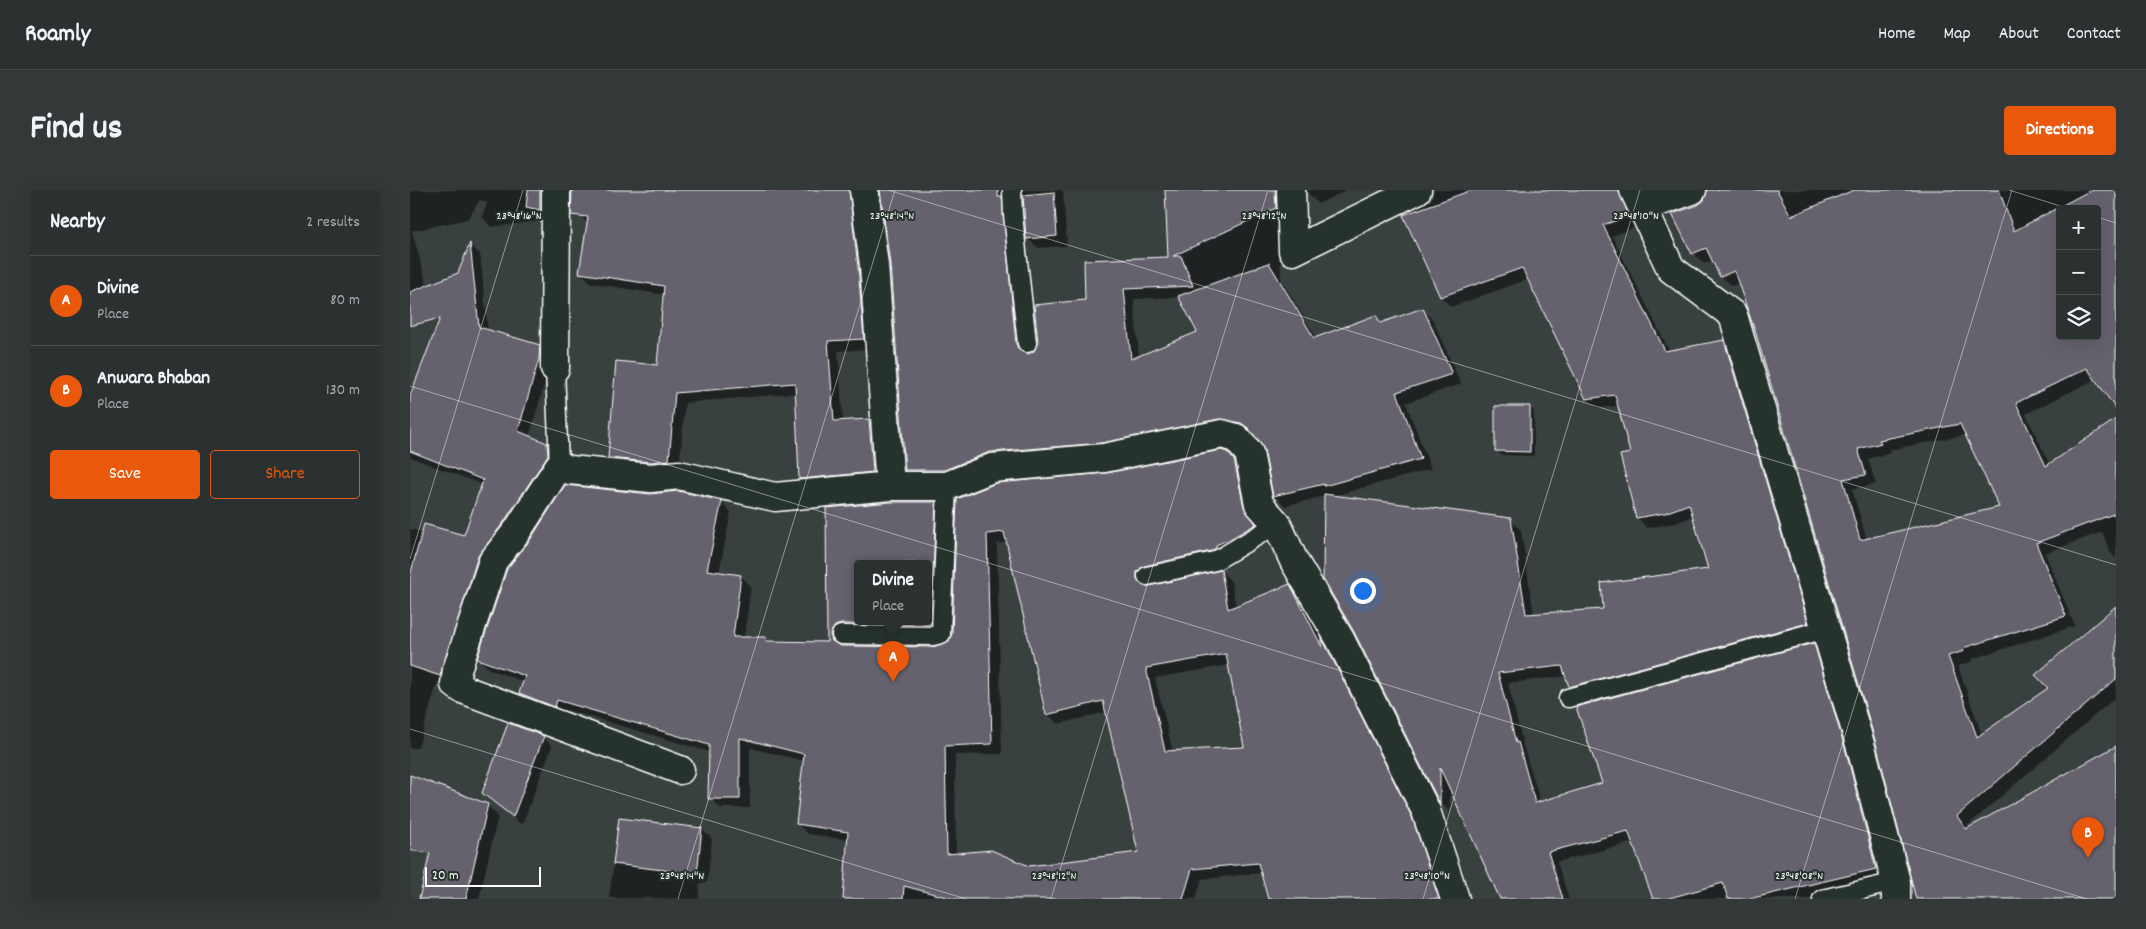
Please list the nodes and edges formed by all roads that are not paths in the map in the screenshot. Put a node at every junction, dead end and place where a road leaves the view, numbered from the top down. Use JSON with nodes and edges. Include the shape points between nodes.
{"nodes":[{"id":1,"x":556,"y":190,"type":"edge"},
{"id":2,"x":864,"y":190,"type":"edge"},
{"id":3,"x":1012,"y":190,"type":"edge"},
{"id":4,"x":1291,"y":190,"type":"edge"},
{"id":5,"x":1417,"y":190,"type":"edge"},
{"id":6,"x":1692,"y":190,"type":"edge"},
{"id":7,"x":1639,"y":199,"type":"edge"},
{"id":8,"x":1027,"y":343,"type":"dead end"},
{"id":9,"x":555,"y":368,"type":"joint"},
{"id":10,"x":559,"y":466,"type":"junction"},
{"id":11,"x":890,"y":486,"type":"junction"},
{"id":12,"x":947,"y":486,"type":"junction"},
{"id":13,"x":1277,"y":524,"type":"junction"},
{"id":14,"x":1147,"y":576,"type":"dead end"},
{"id":15,"x":1826,"y":629,"type":"junction"},
{"id":16,"x":841,"y":635,"type":"dead end"},
{"id":17,"x":1568,"y":698,"type":"dead end"},
{"id":18,"x":680,"y":770,"type":"dead end"},
{"id":19,"x":1896,"y":891,"type":"edge"},
{"id":20,"x":1455,"y":899,"type":"edge"},
{"id":21,"x":1822,"y":899,"type":"edge"}],
"edges":[{"from":1,"to":9,"type":"street"},
{"from":2,"to":11,"type":"street","via":[[874,266]]},
{"from":3,"to":8,"type":"lane"},
{"from":4,"to":5,"type":"street","via":[[1293,251]]},
{"from":6,"to":7,"type":"street"},
{"from":7,"to":15,"type":"street","via":[[1671,269],[1733,315]]},
{"from":9,"to":10,"type":"lane"},
{"from":10,"to":11,"type":"street","via":[[570,470],[651,478],[679,475],[775,497]]},
{"from":10,"to":18,"type":"street","via":[[518,531],[494,561],[455,684]]},
{"from":11,"to":12,"type":"street"},
{"from":12,"to":13,"type":"street","via":[[992,468],[1104,458],[1222,434],[1236,438],[1249,453],[1260,504]]},
{"from":12,"to":16,"type":"lane","via":[[941,634]]},
{"from":13,"to":14,"type":"lane","via":[[1215,561]]},
{"from":13,"to":20,"type":"street","via":[[1294,561],[1340,639],[1426,811]]},
{"from":15,"to":17,"type":"lane"},
{"from":15,"to":19,"type":"street","via":[[1863,756]]},
{"from":19,"to":21,"type":"lane"}]}
